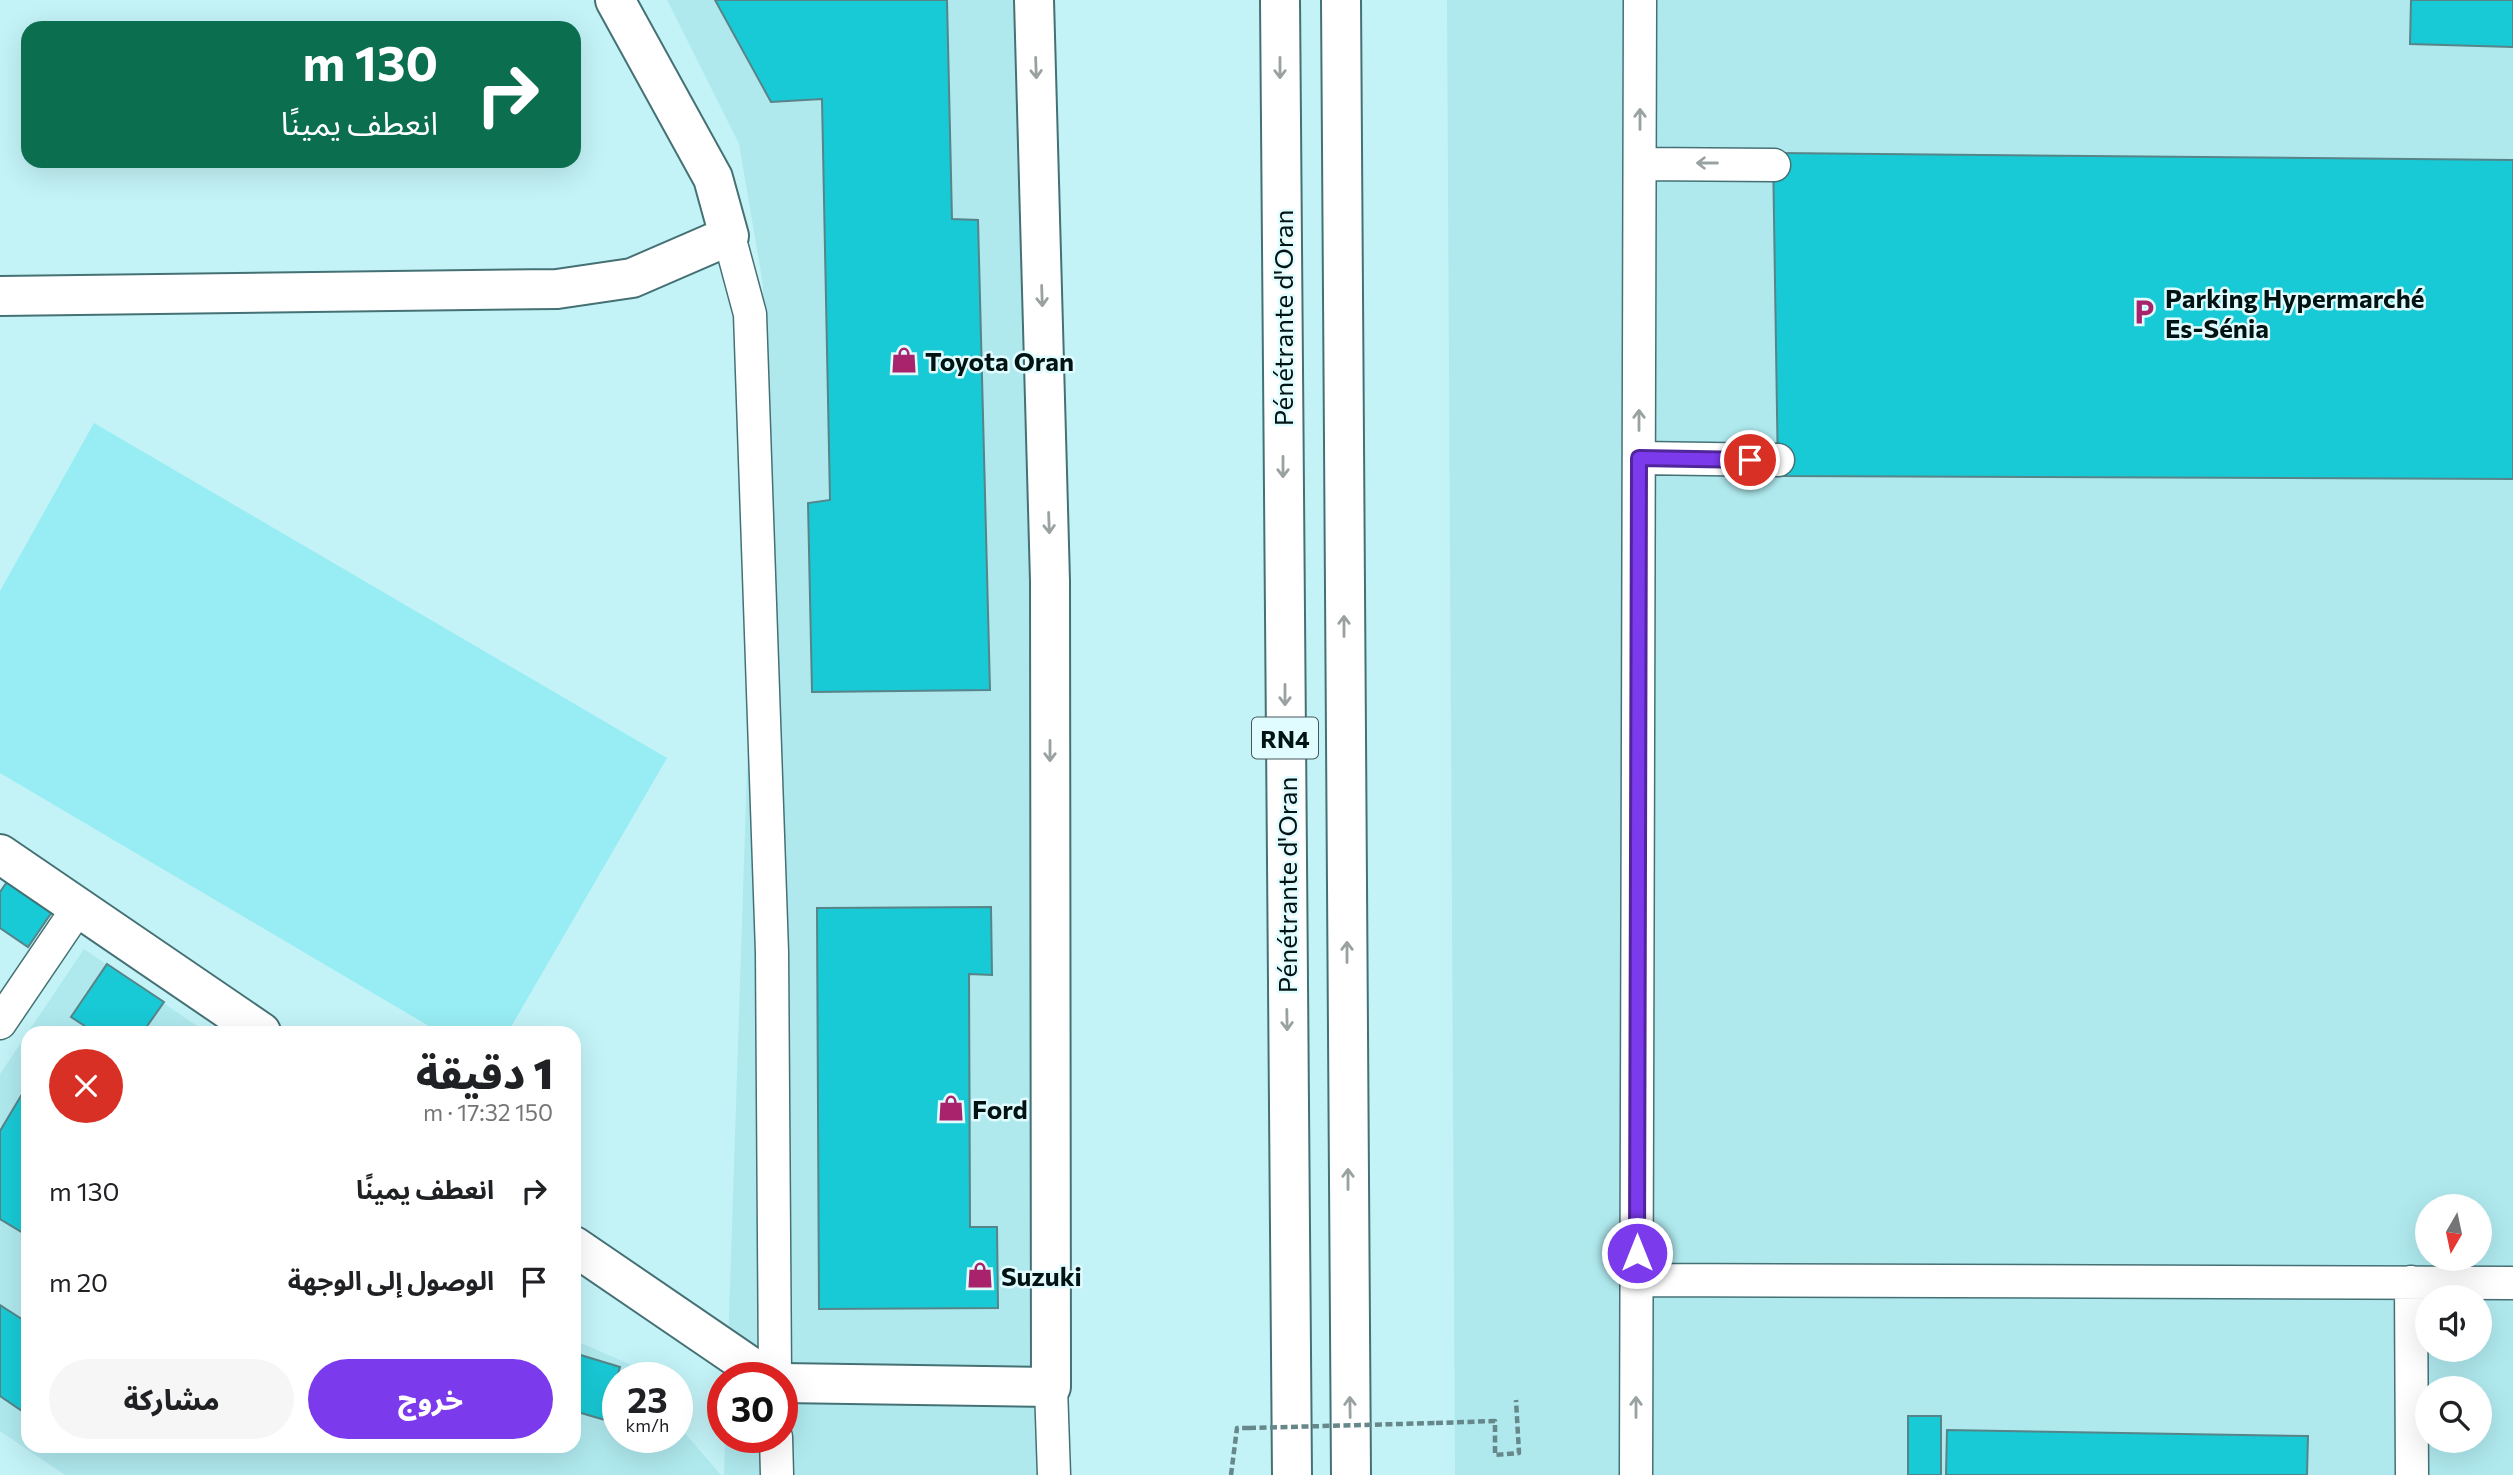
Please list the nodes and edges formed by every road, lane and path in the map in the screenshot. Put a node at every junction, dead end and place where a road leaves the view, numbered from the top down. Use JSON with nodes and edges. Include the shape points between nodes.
{"nodes":[{"id":1,"x":615,"y":0,"type":"edge"},
{"id":2,"x":1034,"y":0,"type":"edge"},
{"id":3,"x":1280,"y":0,"type":"edge"},
{"id":4,"x":1341,"y":0,"type":"edge"},
{"id":5,"x":1640,"y":0,"type":"edge"},
{"id":6,"x":1640,"y":163,"type":"junction"},
{"id":7,"x":1774,"y":165,"type":"dead end"},
{"id":8,"x":729,"y":236,"type":"junction"},
{"id":9,"x":0,"y":296,"type":"edge"},
{"id":10,"x":1639,"y":458,"type":"junction"},
{"id":11,"x":1778,"y":460,"type":"dead end"},
{"id":12,"x":0,"y":854,"type":"edge"},
{"id":13,"x":78,"y":908,"type":"junction"},
{"id":14,"x":0,"y":1023,"type":"edge"},
{"id":15,"x":252,"y":1026,"type":"edge"},
{"id":16,"x":581,"y":1251,"type":"edge"},
{"id":17,"x":1637,"y":1280,"type":"junction"},
{"id":18,"x":2411,"y":1282,"type":"junction"},
{"id":19,"x":2513,"y":1283,"type":"edge"},
{"id":20,"x":744,"y":1362,"type":"edge"},
{"id":21,"x":775,"y":1362,"type":"edge"},
{"id":22,"x":798,"y":1383,"type":"edge"},
{"id":23,"x":1051,"y":1387,"type":"junction"},
{"id":24,"x":1516,"y":1400,"type":"dead end"},
{"id":25,"x":776,"y":1453,"type":"edge"},
{"id":26,"x":777,"y":1475,"type":"edge"},
{"id":27,"x":1054,"y":1475,"type":"edge"},
{"id":28,"x":1231,"y":1475,"type":"edge"},
{"id":29,"x":1292,"y":1475,"type":"edge"},
{"id":30,"x":1351,"y":1475,"type":"edge"},
{"id":31,"x":1636,"y":1475,"type":"edge"},
{"id":32,"x":2412,"y":1475,"type":"edge"}],
"edges":[{"from":1,"to":8,"type":"main road","via":[[713,178]]},
{"from":2,"to":23,"type":"main road","one_way":true,"via":[[1050,580]]},
{"from":3,"to":29,"type":"main road","name":"Pénétrante d'Oran","number":"RN4","one_way":true},
{"from":30,"to":4,"type":"main road","number":"RN4","one_way":true},
{"from":6,"to":5,"type":"street","one_way":true},
{"from":7,"to":6,"type":"street","one_way":true},
{"from":10,"to":6,"type":"street","one_way":true},
{"from":8,"to":9,"type":"main road","via":[[632,278],[557,289]]},
{"from":8,"to":21,"type":"street","via":[[750,314],[772,952]]},
{"from":10,"to":11,"type":"street"},
{"from":10,"to":17,"type":"street"},
{"from":12,"to":13,"type":"main road"},
{"from":13,"to":14,"type":"street"},
{"from":13,"to":15,"type":"main road"},
{"from":16,"to":20,"type":"main road"},
{"from":17,"to":18,"type":"street"},
{"from":31,"to":17,"type":"street","one_way":true},
{"from":18,"to":19,"type":"street"},
{"from":18,"to":32,"type":"street"},
{"from":22,"to":23,"type":"main road"},
{"from":23,"to":27,"type":"street"},
{"from":24,"to":28,"type":"path","bridge":true,"via":[[1519,1453],[1495,1455],[1494,1421],[1237,1428]]},
{"from":25,"to":26,"type":"street"}]}
